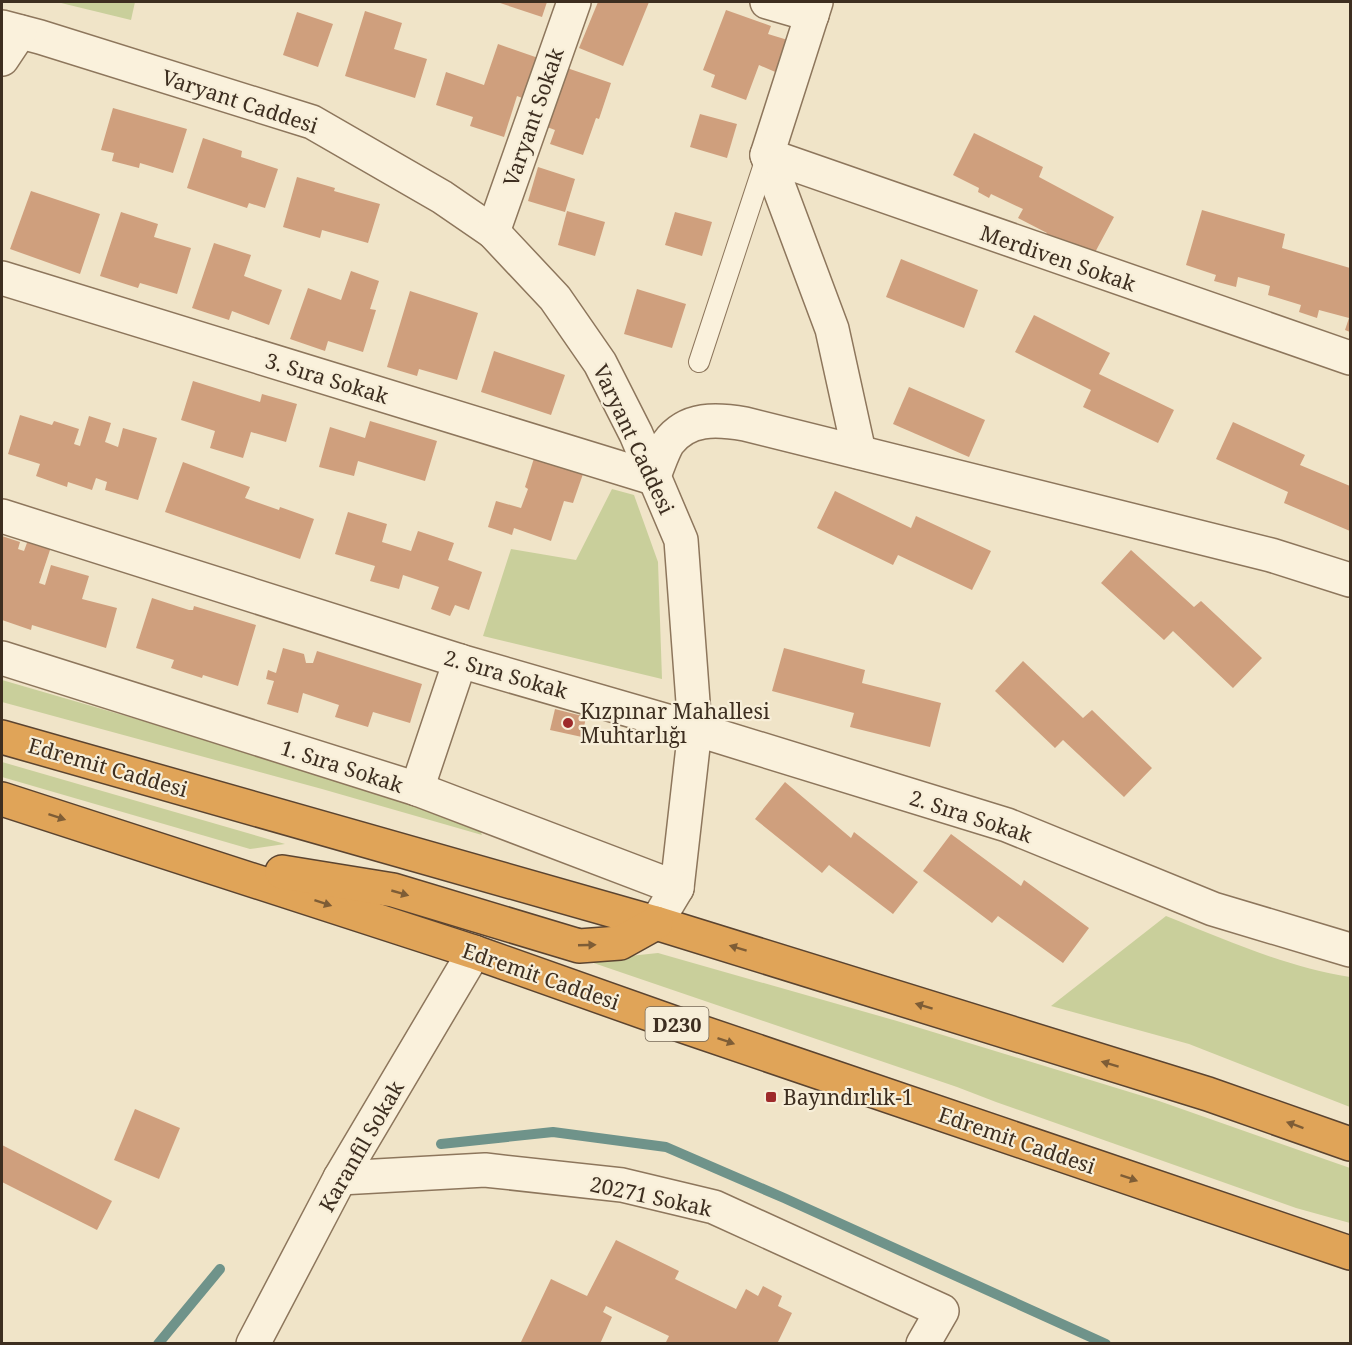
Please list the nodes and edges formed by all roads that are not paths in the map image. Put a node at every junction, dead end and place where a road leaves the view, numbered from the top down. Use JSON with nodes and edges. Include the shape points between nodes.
{"nodes":[{"id":1,"x":574,"y":2,"type":"edge"},
{"id":2,"x":767,"y":2,"type":"edge"},
{"id":3,"x":814,"y":8,"type":"edge"},
{"id":4,"x":8,"y":29,"type":"edge"},
{"id":5,"x":767,"y":155,"type":"junction"},
{"id":6,"x":493,"y":232,"type":"junction"},
{"id":7,"x":2,"y":278,"type":"edge"},
{"id":8,"x":1350,"y":358,"type":"edge"},
{"id":9,"x":699,"y":362,"type":"dead end"},
{"id":10,"x":859,"y":452,"type":"junction"},
{"id":11,"x":653,"y":478,"type":"junction"},
{"id":12,"x":2,"y":516,"type":"edge"},
{"id":13,"x":1350,"y":580,"type":"edge"},
{"id":14,"x":2,"y":658,"type":"edge"},
{"id":15,"x":460,"y":661,"type":"junction"},
{"id":16,"x":695,"y":729,"type":"junction"},
{"id":17,"x":2,"y":737,"type":"edge"},
{"id":18,"x":417,"y":789,"type":"junction"},
{"id":19,"x":2,"y":799,"type":"edge"},
{"id":20,"x":176,"y":855,"type":"junction"},
{"id":21,"x":677,"y":888,"type":"junction"},
{"id":22,"x":656,"y":923,"type":"junction"},
{"id":23,"x":1350,"y":950,"type":"edge"},
{"id":24,"x":474,"y":952,"type":"junction"},
{"id":25,"x":1350,"y":1144,"type":"edge"},
{"id":26,"x":340,"y":1178,"type":"junction"},
{"id":27,"x":1350,"y":1253,"type":"edge"},
{"id":28,"x":253,"y":1344,"type":"edge"},
{"id":29,"x":923,"y":1344,"type":"edge"}],
"edges":[{"from":1,"to":6,"type":"street","name":"Varyant Sokak"},
{"from":2,"to":3,"type":"street"},
{"from":3,"to":5,"type":"street"},
{"from":4,"to":6,"type":"street","name":"Varyant Caddesi","via":[[312,122],[442,197]]},
{"from":5,"to":8,"type":"street","name":"Merdiven Sokak"},
{"from":5,"to":9,"type":"lane"},
{"from":5,"to":10,"type":"street","via":[[832,329]]},
{"from":6,"to":11,"type":"street","name":"Varyant Caddesi","via":[[555,298],[600,363]]},
{"from":7,"to":11,"type":"street","name":"3. Sıra Sokak"},
{"from":10,"to":11,"type":"street","via":[[745,424],[700,421],[682,430],[668,444]]},
{"from":10,"to":13,"type":"street","via":[[1270,555]]},
{"from":11,"to":16,"type":"street","name":"Varyant Caddesi","via":[[681,540]]},
{"from":12,"to":15,"type":"street","name":"2. Sıra Sokak"},
{"from":14,"to":18,"type":"street","name":"1. Sıra Sokak"},
{"from":15,"to":16,"type":"street","name":"2. Sıra Sokak"},
{"from":15,"to":18,"type":"street"},
{"from":16,"to":21,"type":"street","name":"Varyant Caddesi"},
{"from":16,"to":23,"type":"street","name":"2. Sıra Sokak","via":[[1007,825],[1213,909]]},
{"from":17,"to":22,"type":"highway","name":"Edremit Caddesi"},
{"from":18,"to":21,"type":"street","name":"1. Sıra Sokak"},
{"from":19,"to":20,"type":"highway","name":"Edremit Caddesi","number":"D230","one_way":true},
{"from":20,"to":22,"type":"highway","one_way":true,"via":[[393,891],[579,946],[620,943]]},
{"from":20,"to":24,"type":"highway","name":"Edremit Caddesi","number":"D230","one_way":true},
{"from":21,"to":22,"type":"street","name":"Varyant Caddesi"},
{"from":25,"to":22,"type":"highway","name":"Edremit Caddesi","one_way":true,"via":[[1208,1094]]},
{"from":24,"to":26,"type":"street","name":"Karanfil Sokak"},
{"from":24,"to":27,"type":"highway","name":"Edremit Caddesi","number":"D230","one_way":true},
{"from":26,"to":28,"type":"street","name":"Karanfil Sokak"},
{"from":26,"to":29,"type":"street","name":"20271 Sokak","via":[[485,1170],[622,1185],[714,1207],[942,1311]]}]}
